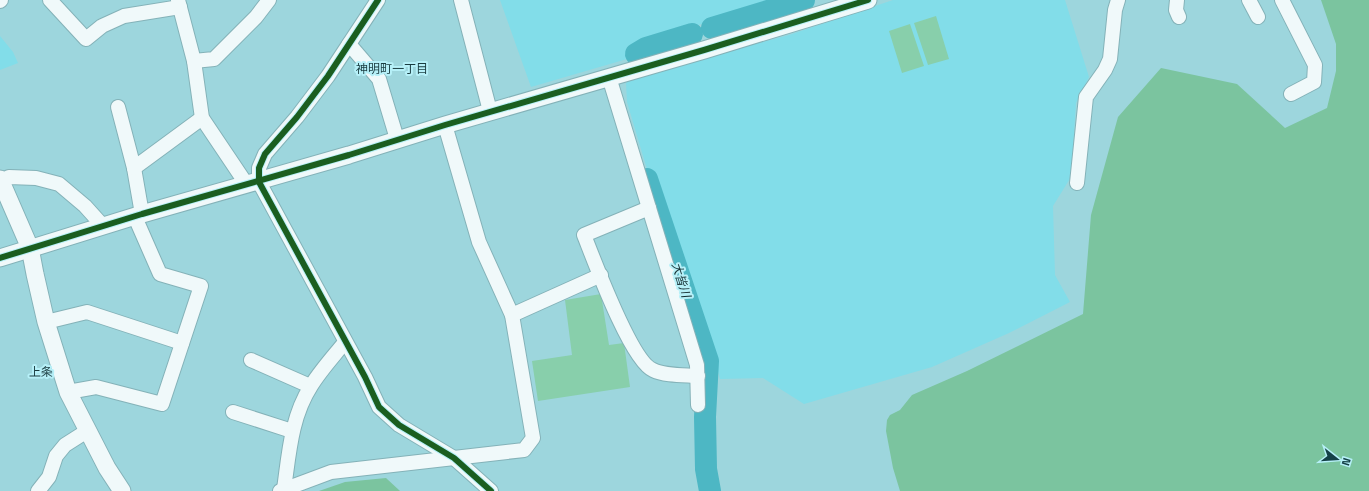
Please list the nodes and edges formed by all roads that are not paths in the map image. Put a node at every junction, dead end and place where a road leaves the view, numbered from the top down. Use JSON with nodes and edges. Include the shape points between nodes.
{"nodes":[{"id":1,"x":50,"y":0,"type":"edge"},
{"id":2,"x":269,"y":0,"type":"edge"},
{"id":3,"x":378,"y":0,"type":"edge"},
{"id":4,"x":461,"y":0,"type":"edge"},
{"id":5,"x":868,"y":0,"type":"edge"},
{"id":6,"x":1118,"y":0,"type":"edge"},
{"id":7,"x":1177,"y":0,"type":"edge"},
{"id":8,"x":1249,"y":0,"type":"edge"},
{"id":9,"x":1282,"y":0,"type":"edge"},
{"id":10,"x":179,"y":4,"type":"edge"},
{"id":11,"x":1179,"y":17,"type":"dead end"},
{"id":12,"x":1258,"y":17,"type":"dead end"},
{"id":13,"x":349,"y":44,"type":"junction"},
{"id":14,"x":194,"y":61,"type":"junction"},
{"id":15,"x":609,"y":77,"type":"junction"},
{"id":16,"x":1291,"y":94,"type":"dead end"},
{"id":17,"x":118,"y":107,"type":"dead end"},
{"id":18,"x":490,"y":111,"type":"junction"},
{"id":19,"x":202,"y":118,"type":"junction"},
{"id":20,"x":444,"y":125,"type":"junction"},
{"id":21,"x":397,"y":139,"type":"junction"},
{"id":22,"x":134,"y":168,"type":"junction"},
{"id":23,"x":0,"y":180,"type":"edge"},
{"id":24,"x":1077,"y":183,"type":"dead end"},
{"id":25,"x":253,"y":184,"type":"junction"},
{"id":26,"x":649,"y":208,"type":"junction"},
{"id":27,"x":139,"y":215,"type":"junction"},
{"id":28,"x":103,"y":226,"type":"junction"},
{"id":29,"x":30,"y":248,"type":"junction"},
{"id":30,"x":0,"y":258,"type":"edge"},
{"id":31,"x":601,"y":275,"type":"junction"},
{"id":32,"x":512,"y":315,"type":"junction"},
{"id":33,"x":46,"y":322,"type":"junction"},
{"id":34,"x":345,"y":342,"type":"junction"},
{"id":35,"x":182,"y":343,"type":"junction"},
{"id":36,"x":251,"y":360,"type":"dead end"},
{"id":37,"x":698,"y":376,"type":"junction"},
{"id":38,"x":310,"y":386,"type":"junction"},
{"id":39,"x":68,"y":392,"type":"junction"},
{"id":40,"x":698,"y":405,"type":"dead end"},
{"id":41,"x":232,"y":412,"type":"dead end"},
{"id":42,"x":87,"y":431,"type":"junction"},
{"id":43,"x":292,"y":431,"type":"junction"},
{"id":44,"x":454,"y":458,"type":"junction"},
{"id":45,"x":282,"y":490,"type":"edge"},
{"id":46,"x":38,"y":491,"type":"edge"},
{"id":47,"x":122,"y":491,"type":"edge"},
{"id":48,"x":491,"y":491,"type":"edge"}],
"edges":[{"from":1,"to":10,"type":"street","via":[[86,38],[102,26],[124,16]]},
{"from":2,"to":14,"type":"street","via":[[256,18],[214,59]]},
{"from":3,"to":13,"type":"street"},
{"from":4,"to":18,"type":"street"},
{"from":5,"to":15,"type":"street"},
{"from":6,"to":24,"type":"street","via":[[1110,59],[1086,96]]},
{"from":7,"to":11,"type":"street","via":[[1176,10]]},
{"from":8,"to":12,"type":"street"},
{"from":9,"to":16,"type":"street","via":[[1315,65],[1314,82]]},
{"from":10,"to":14,"type":"street"},
{"from":13,"to":21,"type":"street","via":[[379,79]]},
{"from":13,"to":25,"type":"street","via":[[297,117],[265,154]]},
{"from":14,"to":19,"type":"street"},
{"from":15,"to":18,"type":"street"},
{"from":15,"to":26,"type":"street"},
{"from":17,"to":22,"type":"street"},
{"from":18,"to":20,"type":"street"},
{"from":19,"to":22,"type":"street"},
{"from":19,"to":25,"type":"street"},
{"from":20,"to":21,"type":"street"},
{"from":20,"to":32,"type":"street","via":[[479,242]]},
{"from":21,"to":25,"type":"street"},
{"from":22,"to":27,"type":"street"},
{"from":23,"to":28,"type":"street","via":[[9,177],[36,178],[59,184],[85,206]]},
{"from":23,"to":29,"type":"street"},
{"from":25,"to":27,"type":"street"},
{"from":25,"to":34,"type":"street"},
{"from":26,"to":31,"type":"street","via":[[584,235]]},
{"from":26,"to":37,"type":"street","via":[[697,365]]},
{"from":27,"to":28,"type":"street"},
{"from":27,"to":35,"type":"street","via":[[160,274],[200,286]]},
{"from":28,"to":29,"type":"street"},
{"from":29,"to":30,"type":"street"},
{"from":29,"to":33,"type":"street"},
{"from":31,"to":32,"type":"street"},
{"from":31,"to":37,"type":"street","via":[[621,324],[642,361],[652,370]]},
{"from":32,"to":44,"type":"street","via":[[533,438],[524,450]]},
{"from":33,"to":35,"type":"street","via":[[87,312]]},
{"from":33,"to":39,"type":"street"},
{"from":34,"to":38,"type":"street"},
{"from":34,"to":44,"type":"street","via":[[379,407],[399,424]]},
{"from":35,"to":39,"type":"street","via":[[162,404],[96,387]]},
{"from":36,"to":38,"type":"street"},
{"from":37,"to":40,"type":"street"},
{"from":38,"to":43,"type":"street"},
{"from":39,"to":42,"type":"street"},
{"from":41,"to":43,"type":"street"},
{"from":42,"to":46,"type":"street","via":[[65,445],[56,456],[49,477]]},
{"from":42,"to":47,"type":"street"},
{"from":43,"to":45,"type":"street"},
{"from":44,"to":45,"type":"street","via":[[331,472]]},
{"from":44,"to":48,"type":"street"}]}
